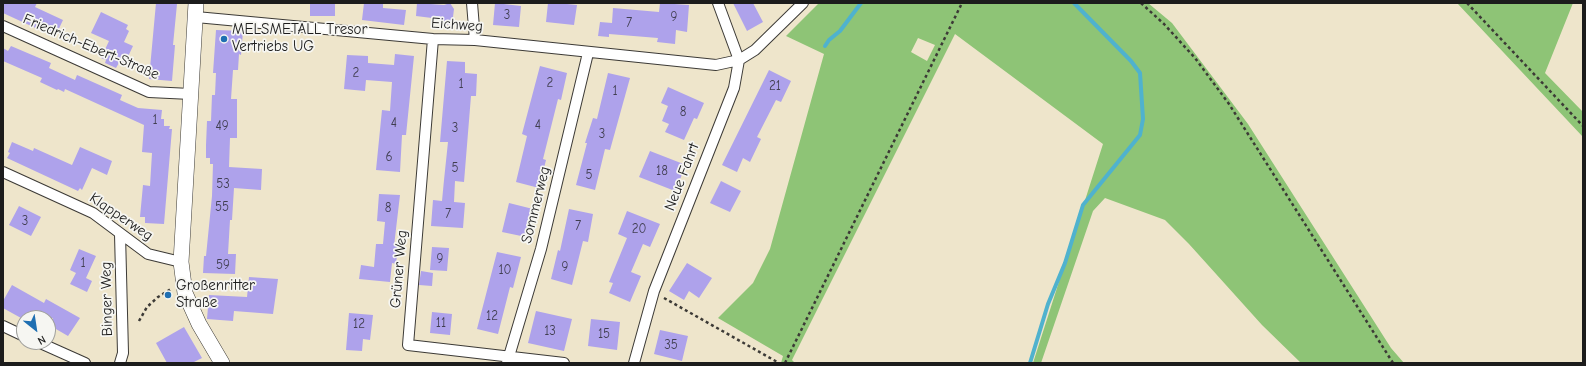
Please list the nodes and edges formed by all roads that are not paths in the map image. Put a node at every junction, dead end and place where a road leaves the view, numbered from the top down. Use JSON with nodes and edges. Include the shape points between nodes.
{"nodes":[{"id":1,"x":472,"y":3,"type":"edge"},
{"id":2,"x":718,"y":3,"type":"edge"},
{"id":3,"x":803,"y":3,"type":"edge"},
{"id":4,"x":196,"y":10,"type":"edge"},
{"id":5,"x":3,"y":26,"type":"edge"},
{"id":6,"x":433,"y":38,"type":"junction"},
{"id":7,"x":475,"y":40,"type":"junction"},
{"id":8,"x":588,"y":53,"type":"junction"},
{"id":9,"x":739,"y":60,"type":"junction"},
{"id":10,"x":191,"y":94,"type":"junction"},
{"id":11,"x":3,"y":172,"type":"edge"},
{"id":12,"x":120,"y":234,"type":"junction"},
{"id":13,"x":181,"y":262,"type":"junction"},
{"id":14,"x":3,"y":326,"type":"edge"},
{"id":15,"x":16,"y":332,"type":"edge"},
{"id":16,"x":56,"y":350,"type":"edge"},
{"id":17,"x":508,"y":360,"type":"edge"},
{"id":18,"x":85,"y":363,"type":"edge"},
{"id":19,"x":120,"y":363,"type":"edge"},
{"id":20,"x":222,"y":363,"type":"edge"},
{"id":21,"x":564,"y":363,"type":"edge"},
{"id":22,"x":634,"y":363,"type":"edge"}],
"edges":[{"from":1,"to":7,"type":"street"},
{"from":2,"to":9,"type":"street"},
{"from":3,"to":9,"type":"street","via":[[755,50]]},
{"from":4,"to":6,"type":"street","name":"Eichweg"},
{"from":4,"to":10,"type":"main road"},
{"from":5,"to":10,"type":"street","name":"Friedrich-Ebert-Straße","via":[[149,92]]},
{"from":6,"to":7,"type":"street","name":"Eichweg"},
{"from":6,"to":17,"type":"street","name":"Grüner Weg","via":[[408,345]]},
{"from":7,"to":8,"type":"street","name":"Eichweg"},
{"from":8,"to":9,"type":"street","name":"Eichweg","via":[[716,65]]},
{"from":8,"to":17,"type":"street","name":"Sommerweg","via":[[541,249]]},
{"from":9,"to":22,"type":"street","name":"Neue Fahrt","via":[[734,88],[654,291]]},
{"from":10,"to":13,"type":"main road"},
{"from":11,"to":12,"type":"street","name":"Klapperweg","via":[[93,212]]},
{"from":12,"to":13,"type":"street","name":"Klapperweg","via":[[148,254]]},
{"from":12,"to":19,"type":"street","name":"Binger Weg","via":[[123,353]]},
{"from":13,"to":20,"type":"main road","via":[[185,293]]},
{"from":14,"to":15,"type":"street"},
{"from":16,"to":18,"type":"street"},
{"from":17,"to":21,"type":"street","name":"Grüner Weg"}]}
